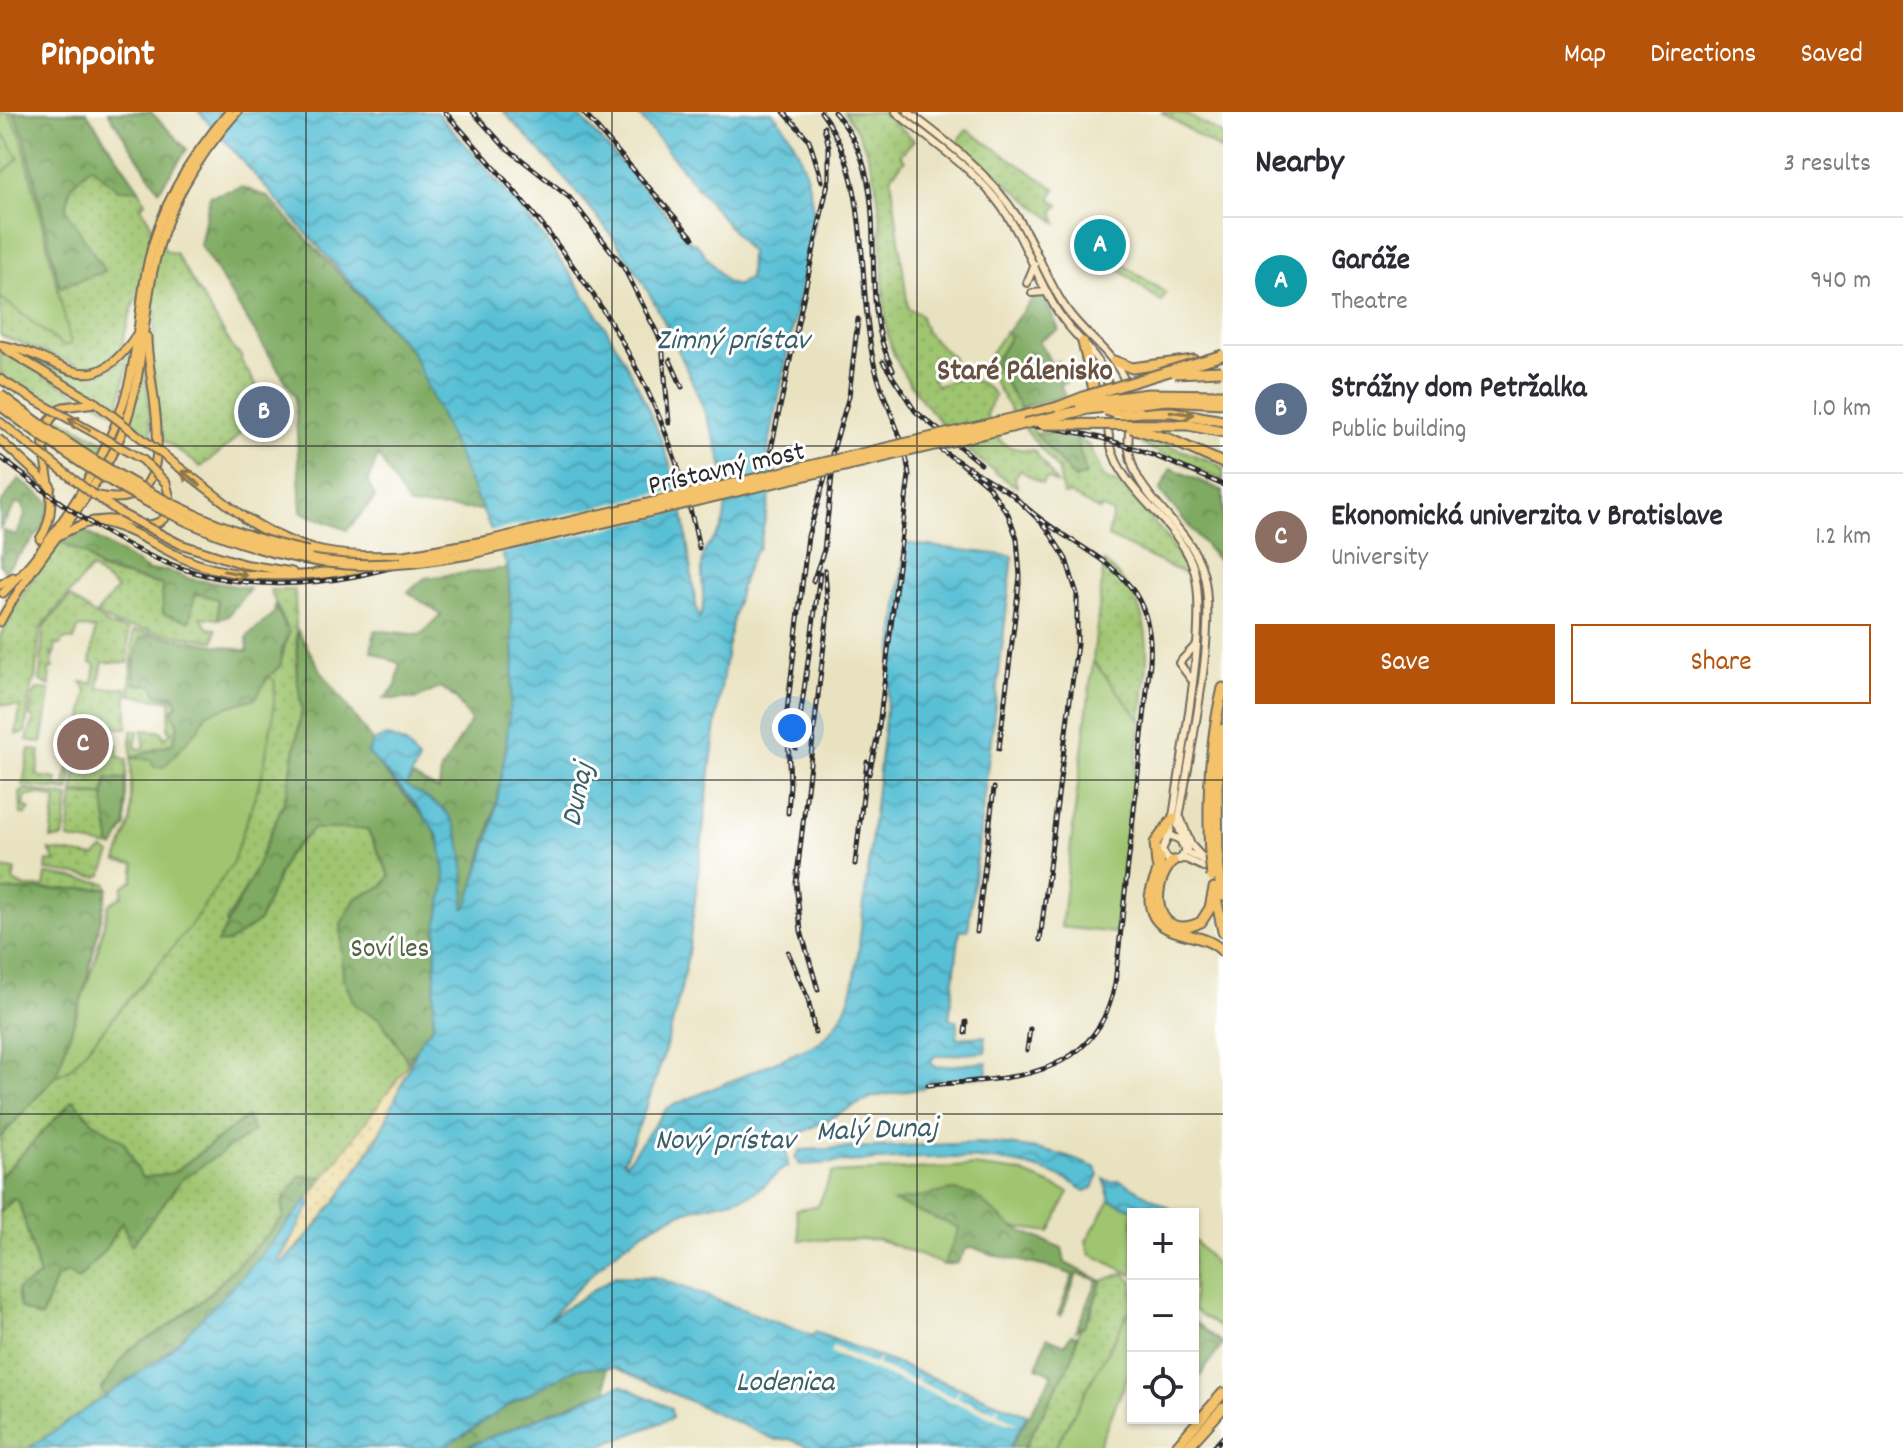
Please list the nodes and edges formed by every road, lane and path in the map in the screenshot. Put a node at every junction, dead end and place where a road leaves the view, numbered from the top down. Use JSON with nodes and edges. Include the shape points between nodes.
{"nodes":[{"id":1,"x":229,"y":112,"type":"edge"},
{"id":2,"x":237,"y":112,"type":"edge"},
{"id":3,"x":896,"y":112,"type":"edge"},
{"id":4,"x":908,"y":112,"type":"edge"},
{"id":5,"x":1035,"y":264,"type":"junction"},
{"id":6,"x":1027,"y":283,"type":"dead end"},
{"id":7,"x":1032,"y":293,"type":"dead end"},
{"id":8,"x":1049,"y":294,"type":"junction"},
{"id":9,"x":145,"y":306,"type":"junction"},
{"id":10,"x":146,"y":318,"type":"junction"},
{"id":11,"x":138,"y":332,"type":"junction"},
{"id":12,"x":1083,"y":342,"type":"junction"},
{"id":13,"x":0,"y":346,"type":"edge"},
{"id":14,"x":1223,"y":355,"type":"edge"},
{"id":15,"x":1194,"y":360,"type":"dead end"},
{"id":16,"x":1114,"y":361,"type":"junction"},
{"id":17,"x":1219,"y":370,"type":"edge"},
{"id":18,"x":1144,"y":378,"type":"junction"},
{"id":19,"x":0,"y":379,"type":"edge"},
{"id":20,"x":1108,"y":386,"type":"dead end"},
{"id":21,"x":1127,"y":386,"type":"dead end"},
{"id":22,"x":1094,"y":390,"type":"dead end"},
{"id":23,"x":0,"y":395,"type":"edge"},
{"id":24,"x":1223,"y":395,"type":"edge"},
{"id":25,"x":96,"y":403,"type":"junction"},
{"id":26,"x":1223,"y":403,"type":"edge"},
{"id":27,"x":0,"y":405,"type":"edge"},
{"id":28,"x":1058,"y":407,"type":"junction"},
{"id":29,"x":1121,"y":416,"type":"junction"},
{"id":30,"x":1223,"y":421,"type":"edge"},
{"id":31,"x":0,"y":422,"type":"edge"},
{"id":32,"x":1023,"y":424,"type":"junction"},
{"id":33,"x":1129,"y":432,"type":"dead end"},
{"id":34,"x":1223,"y":432,"type":"edge"},
{"id":35,"x":0,"y":440,"type":"edge"},
{"id":36,"x":1223,"y":463,"type":"edge"},
{"id":37,"x":52,"y":488,"type":"junction"},
{"id":38,"x":94,"y":495,"type":"junction"},
{"id":39,"x":245,"y":518,"type":"joint"},
{"id":40,"x":93,"y":521,"type":"junction"},
{"id":41,"x":54,"y":538,"type":"junction"},
{"id":42,"x":308,"y":552,"type":"junction"},
{"id":43,"x":377,"y":565,"type":"junction"},
{"id":44,"x":316,"y":574,"type":"junction"},
{"id":45,"x":1,"y":591,"type":"edge"},
{"id":46,"x":0,"y":621,"type":"edge"},
{"id":47,"x":1196,"y":645,"type":"junction"},
{"id":48,"x":1191,"y":679,"type":"junction"},
{"id":49,"x":1223,"y":688,"type":"edge"},
{"id":50,"x":1223,"y":729,"type":"edge"},
{"id":51,"x":1176,"y":817,"type":"junction"},
{"id":52,"x":1170,"y":835,"type":"junction"},
{"id":53,"x":1186,"y":852,"type":"junction"},
{"id":54,"x":1160,"y":858,"type":"junction"},
{"id":55,"x":1215,"y":861,"type":"edge"},
{"id":56,"x":1174,"y":862,"type":"junction"},
{"id":57,"x":1157,"y":872,"type":"junction"},
{"id":58,"x":1217,"y":880,"type":"edge"},
{"id":59,"x":1223,"y":896,"type":"edge"},
{"id":60,"x":1223,"y":932,"type":"edge"},
{"id":61,"x":1221,"y":949,"type":"edge"},
{"id":62,"x":1223,"y":1393,"type":"edge"},
{"id":63,"x":1223,"y":1408,"type":"edge"},
{"id":64,"x":1175,"y":1448,"type":"edge"},
{"id":65,"x":1187,"y":1448,"type":"edge"}],
"edges":[{"from":1,"to":9,"type":"main road","via":[[191,159],[170,197],[155,235]]},
{"from":2,"to":9,"type":"main road","via":[[196,162],[178,194],[161,237]]},
{"from":3,"to":5,"type":"main road","via":[[982,183]]},
{"from":4,"to":16,"type":"main road","via":[[998,191],[1068,311]]},
{"from":5,"to":6,"type":"main road"},
{"from":5,"to":8,"type":"main road"},
{"from":7,"to":8,"type":"main road"},
{"from":8,"to":12,"type":"main road"},
{"from":9,"to":10,"type":"main road"},
{"from":9,"to":11,"type":"main road"},
{"from":10,"to":38,"type":"main road","via":[[156,457],[149,483],[119,500]]},
{"from":10,"to":41,"type":"main road","via":[[135,391],[120,438]]},
{"from":11,"to":13,"type":"main road","via":[[117,363],[90,372]]},
{"from":11,"to":45,"type":"main road","via":[[128,389],[105,450],[57,524]]},
{"from":12,"to":20,"type":"main road"},
{"from":12,"to":22,"type":"highway"},
{"from":13,"to":25,"type":"main road"},
{"from":14,"to":18,"type":"highway","bridge":true},
{"from":15,"to":16,"type":"highway","via":[[1132,368]]},
{"from":16,"to":21,"type":"main road"},
{"from":17,"to":18,"type":"highway","bridge":true},
{"from":18,"to":28,"type":"highway","bridge":true},
{"from":40,"to":19,"type":"main road","one_way":true,"bridge":true,"via":[[157,523],[172,506],[166,483],[143,460]]},
{"from":23,"to":42,"type":"highway","bridge":true,"via":[[77,449],[173,503],[251,538]]},
{"from":24,"to":28,"type":"highway","bridge":true,"via":[[1148,394]]},
{"from":25,"to":37,"type":"main road","via":[[68,405],[47,424],[43,450]]},
{"from":39,"to":25,"type":"main road","one_way":true,"bridge":true},
{"from":26,"to":32,"type":"highway","bridge":true,"via":[[1149,400]]},
{"from":27,"to":43,"type":"highway","bridge":true,"via":[[93,468],[203,527],[288,556]]},
{"from":28,"to":42,"type":"highway","name":"Prístavný most","bridge":true,"via":[[464,547],[405,556]]},
{"from":29,"to":30,"type":"highway","one_way":true,"via":[[1172,412]]},
{"from":29,"to":32,"type":"highway","bridge":true},
{"from":29,"to":34,"type":"highway","bridge":true},
{"from":29,"to":36,"type":"highway","bridge":true},
{"from":29,"to":47,"type":"main road","via":[[1110,449],[1124,478],[1176,536],[1192,563],[1200,598]]},
{"from":31,"to":38,"type":"main road","bridge":true},
{"from":32,"to":43,"type":"highway","name":"Prístavný most","bridge":true,"via":[[441,559]]},
{"from":33,"to":51,"type":"main road","via":[[1127,455],[1137,481],[1191,544],[1206,592],[1202,666]]},
{"from":35,"to":37,"type":"main road"},
{"from":37,"to":45,"type":"main road","via":[[49,525]]},
{"from":38,"to":44,"type":"main road","bridge":true,"via":[[147,528],[201,552]]},
{"from":39,"to":42,"type":"highway","bridge":true},
{"from":40,"to":41,"type":"main road"},
{"from":40,"to":44,"type":"main road","one_way":true,"via":[[235,574]]},
{"from":41,"to":46,"type":"main road"},
{"from":43,"to":44,"type":"highway","bridge":true},
{"from":47,"to":48,"type":"main road"},
{"from":47,"to":48,"type":"main road","via":[[1179,663]]},
{"from":48,"to":51,"type":"main road"},
{"from":49,"to":55,"type":"highway","via":[[1208,786]]},
{"from":50,"to":55,"type":"highway"},
{"from":51,"to":52,"type":"main road"},
{"from":51,"to":53,"type":"main road"},
{"from":51,"to":55,"type":"main road","via":[[1191,845]]},
{"from":51,"to":57,"type":"highway","via":[[1154,846]]},
{"from":52,"to":53,"type":"main road"},
{"from":52,"to":54,"type":"main road","via":[[1158,846]]},
{"from":52,"to":56,"type":"main road","via":[[1162,850]]},
{"from":53,"to":55,"type":"main road"},
{"from":53,"to":56,"type":"main road"},
{"from":54,"to":56,"type":"main road"},
{"from":54,"to":57,"type":"highway"},
{"from":55,"to":58,"type":"highway","bridge":true},
{"from":56,"to":58,"type":"main road","via":[[1192,862]]},
{"from":56,"to":58,"type":"highway","via":[[1161,882],[1157,902],[1162,915],[1175,925],[1201,922]]},
{"from":57,"to":61,"type":"highway","via":[[1150,896],[1156,918],[1170,931]]},
{"from":58,"to":59,"type":"highway"},
{"from":58,"to":60,"type":"highway"},
{"from":62,"to":64,"type":"highway"},
{"from":63,"to":65,"type":"highway"}]}
